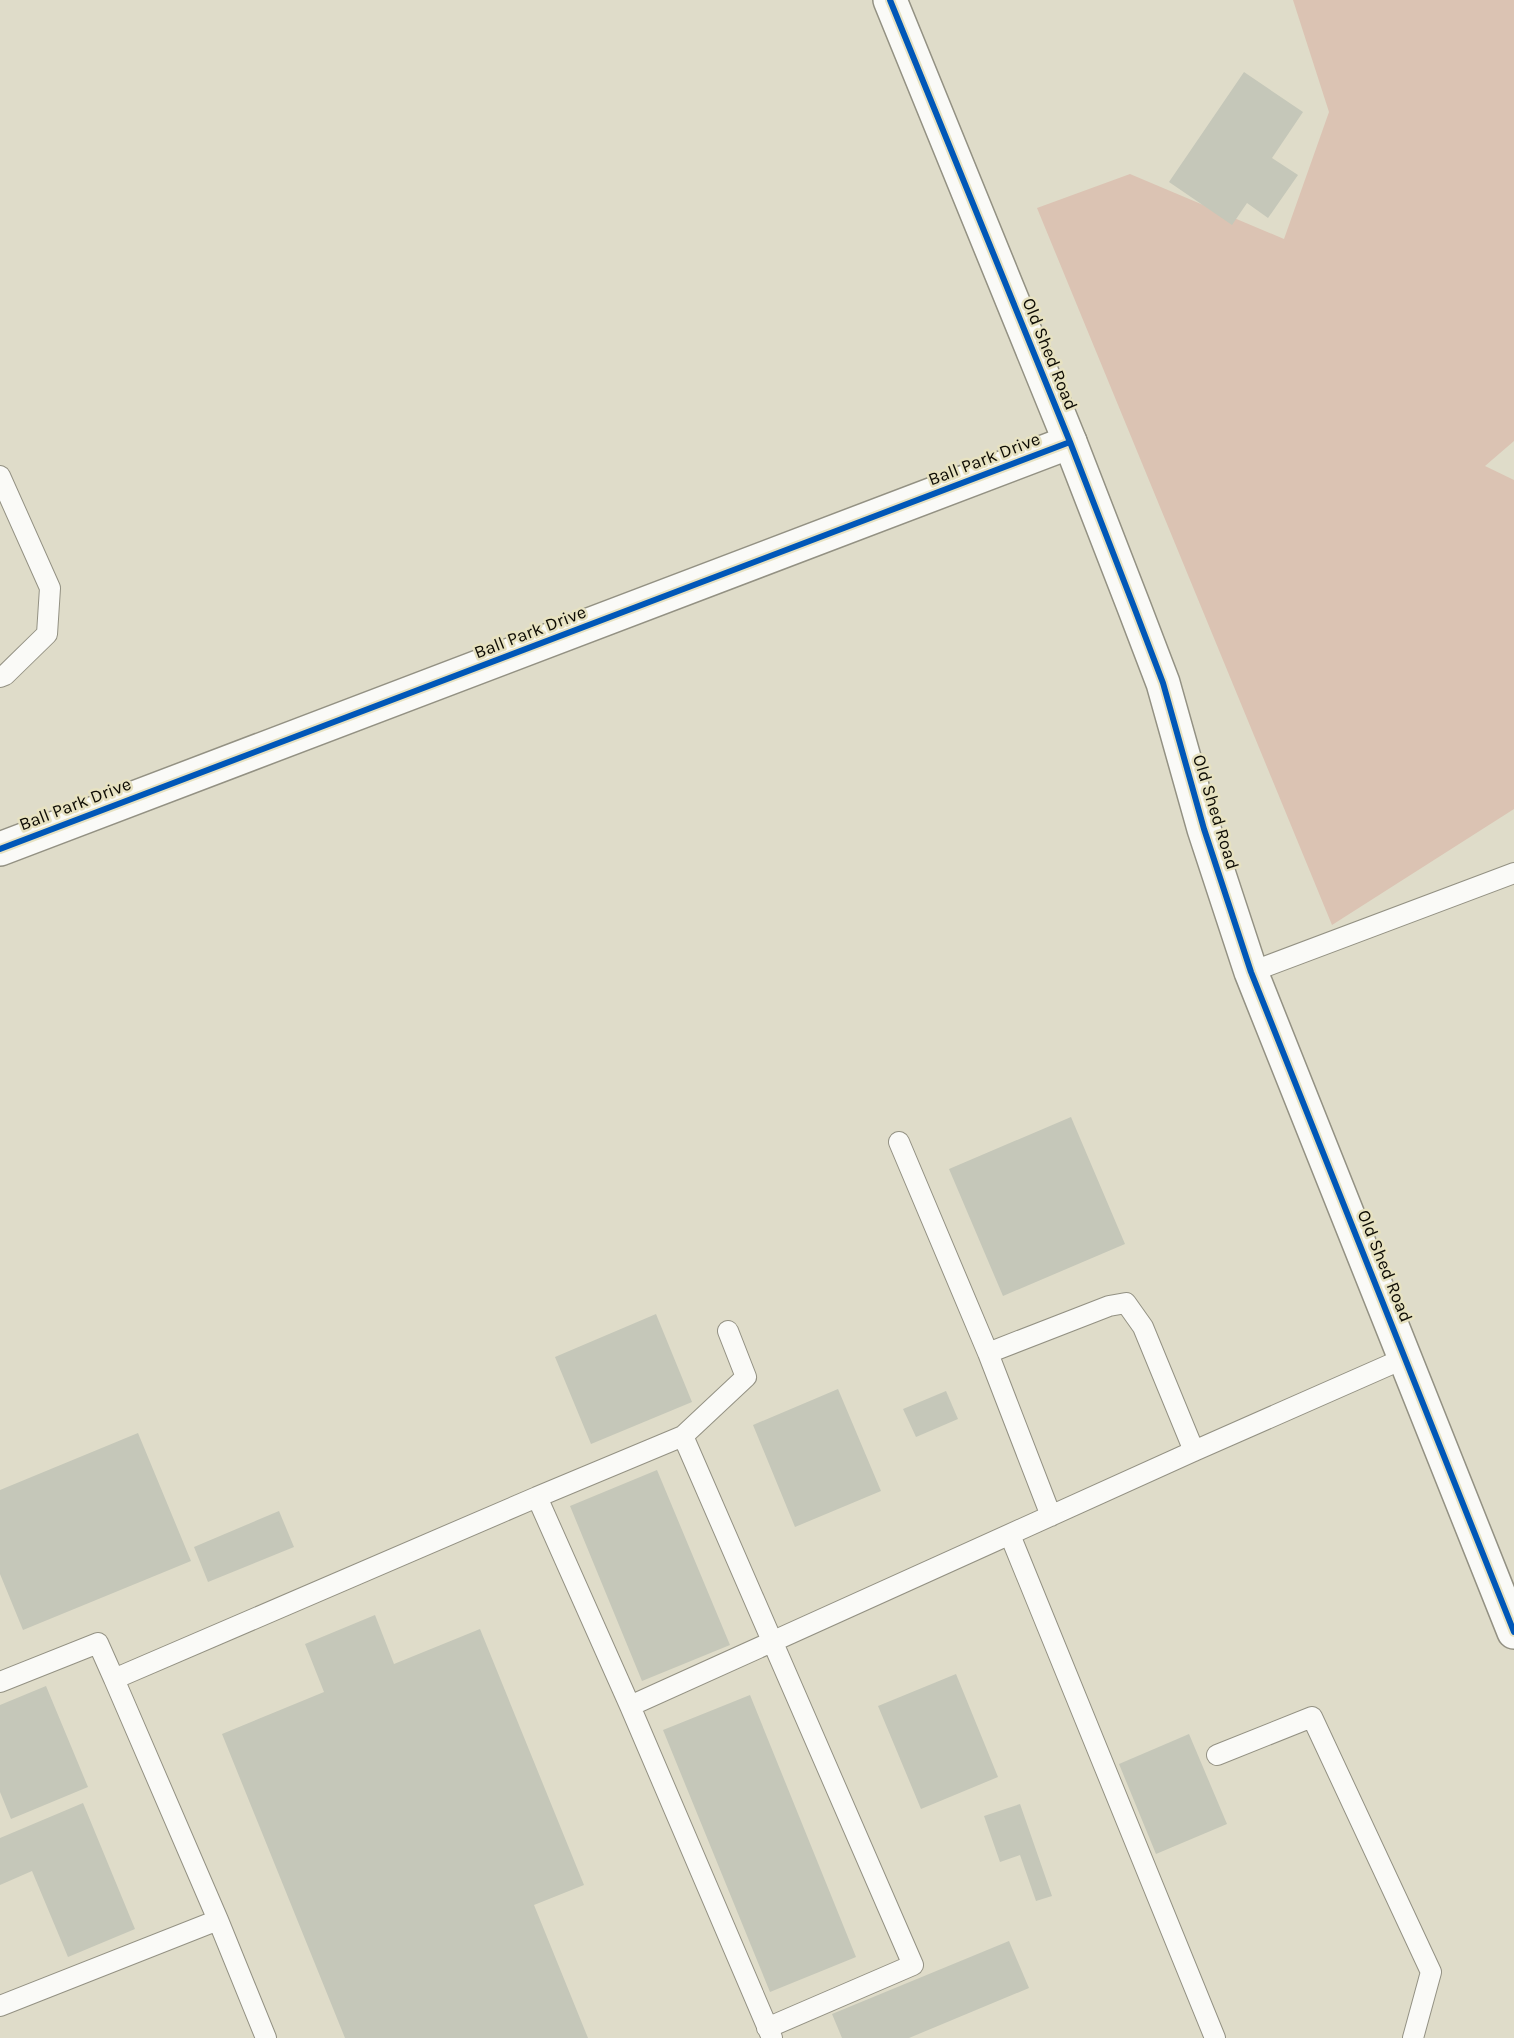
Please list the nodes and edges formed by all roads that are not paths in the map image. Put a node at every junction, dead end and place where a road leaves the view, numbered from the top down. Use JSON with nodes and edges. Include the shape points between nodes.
{"nodes":[{"id":1,"x":890,"y":0,"type":"edge"},
{"id":2,"x":1070,"y":442,"type":"junction"},
{"id":3,"x":0,"y":476,"type":"edge"},
{"id":4,"x":0,"y":677,"type":"edge"},
{"id":5,"x":0,"y":849,"type":"edge"},
{"id":6,"x":1514,"y":873,"type":"edge"},
{"id":7,"x":1251,"y":972,"type":"junction"},
{"id":8,"x":899,"y":1142,"type":"dead end"},
{"id":9,"x":728,"y":1331,"type":"dead end"},
{"id":10,"x":988,"y":1353,"type":"junction"},
{"id":11,"x":1406,"y":1358,"type":"junction"},
{"id":12,"x":683,"y":1436,"type":"junction"},
{"id":13,"x":1194,"y":1451,"type":"junction"},
{"id":14,"x":537,"y":1497,"type":"junction"},
{"id":15,"x":1051,"y":1516,"type":"junction"},
{"id":16,"x":1010,"y":1535,"type":"junction"},
{"id":17,"x":1514,"y":1632,"type":"edge"},
{"id":18,"x":773,"y":1641,"type":"junction"},
{"id":19,"x":114,"y":1679,"type":"junction"},
{"id":20,"x":0,"y":1682,"type":"edge"},
{"id":21,"x":630,"y":1706,"type":"junction"},
{"id":22,"x":1217,"y":1755,"type":"dead end"},
{"id":23,"x":218,"y":1920,"type":"junction"},
{"id":24,"x":0,"y":2006,"type":"edge"},
{"id":25,"x":769,"y":2033,"type":"edge"},
{"id":26,"x":266,"y":2038,"type":"edge"},
{"id":27,"x":1215,"y":2038,"type":"edge"},
{"id":28,"x":1413,"y":2038,"type":"edge"}],
"edges":[{"from":1,"to":2,"type":"street","name":"Old Shed Road"},
{"from":2,"to":5,"type":"street","name":"Ball Park Drive"},
{"from":2,"to":7,"type":"street","name":"Old Shed Road","via":[[1162,683]]},
{"from":3,"to":4,"type":"lane","via":[[50,588],[47,634]]},
{"from":6,"to":7,"type":"lane"},
{"from":7,"to":11,"type":"street","name":"Old Shed Road"},
{"from":8,"to":10,"type":"lane"},
{"from":9,"to":12,"type":"lane","via":[[746,1377]]},
{"from":10,"to":13,"type":"lane","via":[[1108,1306],[1126,1303],[1143,1327]]},
{"from":10,"to":15,"type":"lane"},
{"from":11,"to":13,"type":"lane"},
{"from":11,"to":17,"type":"street","name":"Old Shed Road"},
{"from":12,"to":14,"type":"lane"},
{"from":12,"to":18,"type":"lane"},
{"from":13,"to":15,"type":"lane"},
{"from":14,"to":19,"type":"lane"},
{"from":14,"to":21,"type":"lane"},
{"from":15,"to":16,"type":"lane"},
{"from":16,"to":18,"type":"lane"},
{"from":16,"to":27,"type":"lane"},
{"from":18,"to":21,"type":"lane"},
{"from":18,"to":25,"type":"lane","via":[[913,1965]]},
{"from":19,"to":20,"type":"lane","via":[[98,1643]]},
{"from":19,"to":23,"type":"lane"},
{"from":21,"to":25,"type":"lane"},
{"from":22,"to":28,"type":"lane","via":[[1312,1717],[1431,1972]]},
{"from":23,"to":24,"type":"lane"},
{"from":23,"to":26,"type":"lane"}]}
